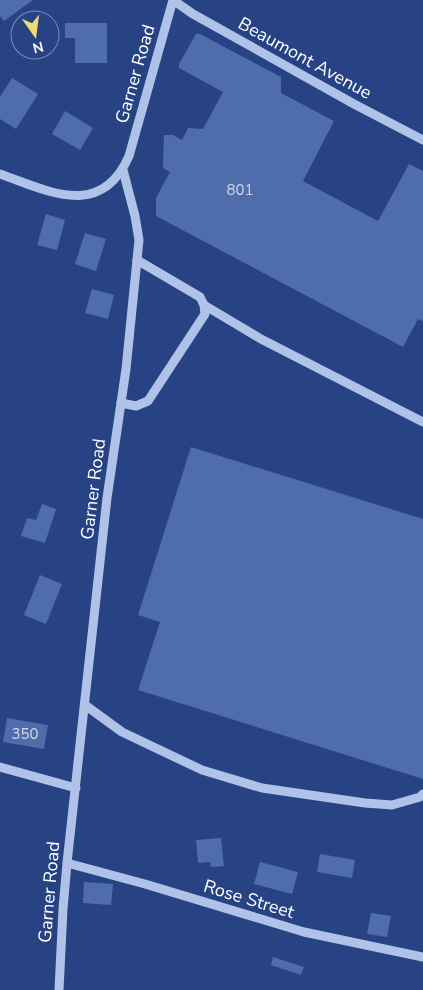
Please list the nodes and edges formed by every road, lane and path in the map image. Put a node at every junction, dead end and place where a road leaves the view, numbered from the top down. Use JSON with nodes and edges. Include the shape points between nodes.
{"nodes":[{"id":1,"x":173,"y":0,"type":"edge"},
{"id":2,"x":423,"y":140,"type":"edge"},
{"id":3,"x":123,"y":170,"type":"junction"},
{"id":4,"x":0,"y":174,"type":"edge"},
{"id":5,"x":137,"y":260,"type":"junction"},
{"id":6,"x":204,"y":305,"type":"junction"},
{"id":7,"x":121,"y":403,"type":"junction"},
{"id":8,"x":423,"y":422,"type":"edge"},
{"id":9,"x":85,"y":705,"type":"junction"},
{"id":10,"x":0,"y":766,"type":"edge"},
{"id":11,"x":76,"y":788,"type":"junction"},
{"id":12,"x":423,"y":794,"type":"edge"},
{"id":13,"x":68,"y":863,"type":"junction"},
{"id":14,"x":423,"y":957,"type":"edge"},
{"id":15,"x":58,"y":990,"type":"edge"}],
"edges":[{"from":1,"to":2,"type":"street","name":"Beaumont Avenue","via":[[201,19]]},
{"from":1,"to":3,"type":"street","name":"Garner Road"},
{"from":3,"to":4,"type":"street","via":[[105,187],[78,196],[58,194]]},
{"from":3,"to":5,"type":"street","name":"Garner Road","via":[[138,229]]},
{"from":5,"to":6,"type":"street","via":[[200,298]]},
{"from":5,"to":7,"type":"street","name":"Garner Road"},
{"from":6,"to":7,"type":"street","via":[[205,314],[148,401],[136,406]]},
{"from":6,"to":8,"type":"street"},
{"from":7,"to":9,"type":"street","name":"Garner Road","via":[[107,498]]},
{"from":9,"to":11,"type":"street","name":"Garner Road"},
{"from":9,"to":12,"type":"street","via":[[122,732],[202,770],[262,788],[392,805]]},
{"from":10,"to":11,"type":"street"},
{"from":11,"to":13,"type":"street","name":"Garner Road"},
{"from":13,"to":14,"type":"street","name":"Rose Street","via":[[304,932]]},
{"from":13,"to":15,"type":"street","name":"Garner Road"}]}
